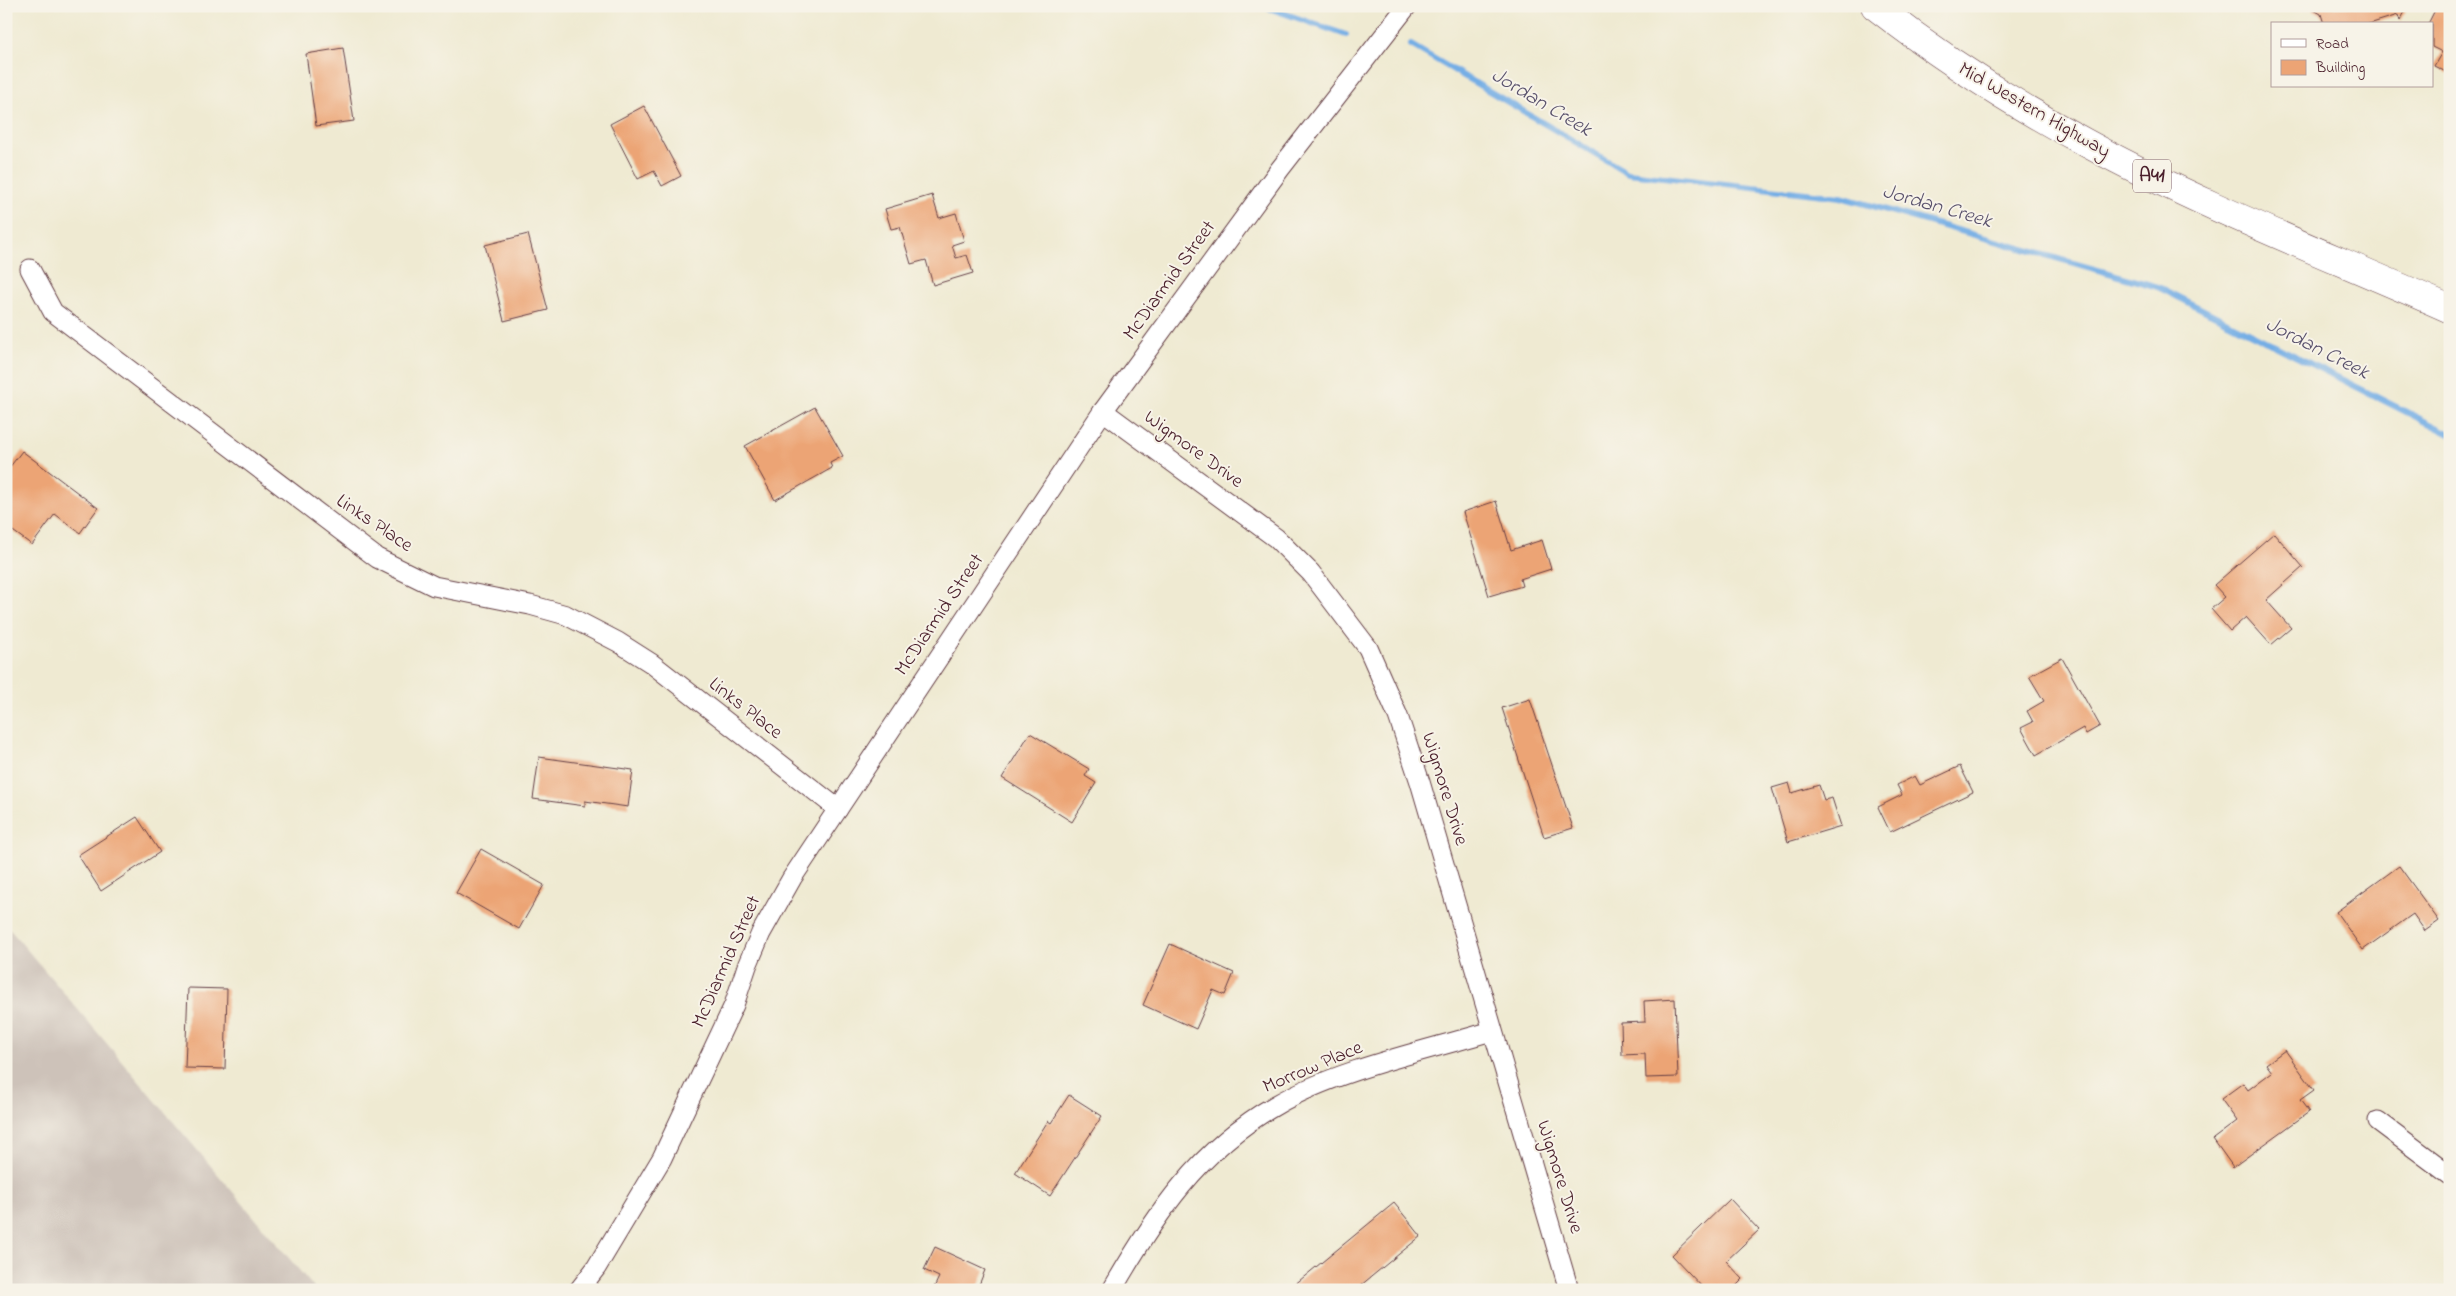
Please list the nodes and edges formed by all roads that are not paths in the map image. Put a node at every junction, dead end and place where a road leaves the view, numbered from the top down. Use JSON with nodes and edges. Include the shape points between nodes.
{"nodes":[{"id":1,"x":1407,"y":6,"type":"edge"},
{"id":2,"x":1875,"y":6,"type":"edge"},
{"id":3,"x":30,"y":269,"type":"dead end"},
{"id":4,"x":2450,"y":308,"type":"edge"},
{"id":5,"x":1103,"y":411,"type":"junction"},
{"id":6,"x":838,"y":809,"type":"junction"},
{"id":7,"x":1492,"y":1031,"type":"junction"},
{"id":8,"x":2378,"y":1121,"type":"dead end"},
{"id":9,"x":2450,"y":1175,"type":"edge"},
{"id":10,"x":579,"y":1290,"type":"edge"},
{"id":11,"x":1112,"y":1290,"type":"edge"},
{"id":12,"x":1569,"y":1290,"type":"edge"}],
"edges":[{"from":1,"to":5,"type":"street","name":"McDiarmid Street","via":[[1280,169]]},
{"from":2,"to":4,"type":"highway","name":"Mid Western Highway","number":"A41","via":[[1931,50],[2088,144],[2169,184]]},
{"from":3,"to":6,"type":"street","name":"Links Place","via":[[52,312],[377,558],[434,586],[566,615],[618,642],[650,663]]},
{"from":5,"to":6,"type":"street","name":"McDiarmid Street"},
{"from":5,"to":7,"type":"street","name":"Wigmore Drive","via":[[1276,538],[1311,573],[1368,648],[1398,716],[1420,782]]},
{"from":6,"to":10,"type":"street","name":"McDiarmid Street","via":[[773,909],[747,966],[734,1005],[662,1158],[596,1268]]},
{"from":7,"to":11,"type":"street","name":"Morrow Place","via":[[1367,1068],[1276,1104],[1211,1152],[1169,1199],[1144,1233]]},
{"from":7,"to":12,"type":"street","name":"Wigmore Drive"},
{"from":8,"to":9,"type":"street"}]}
